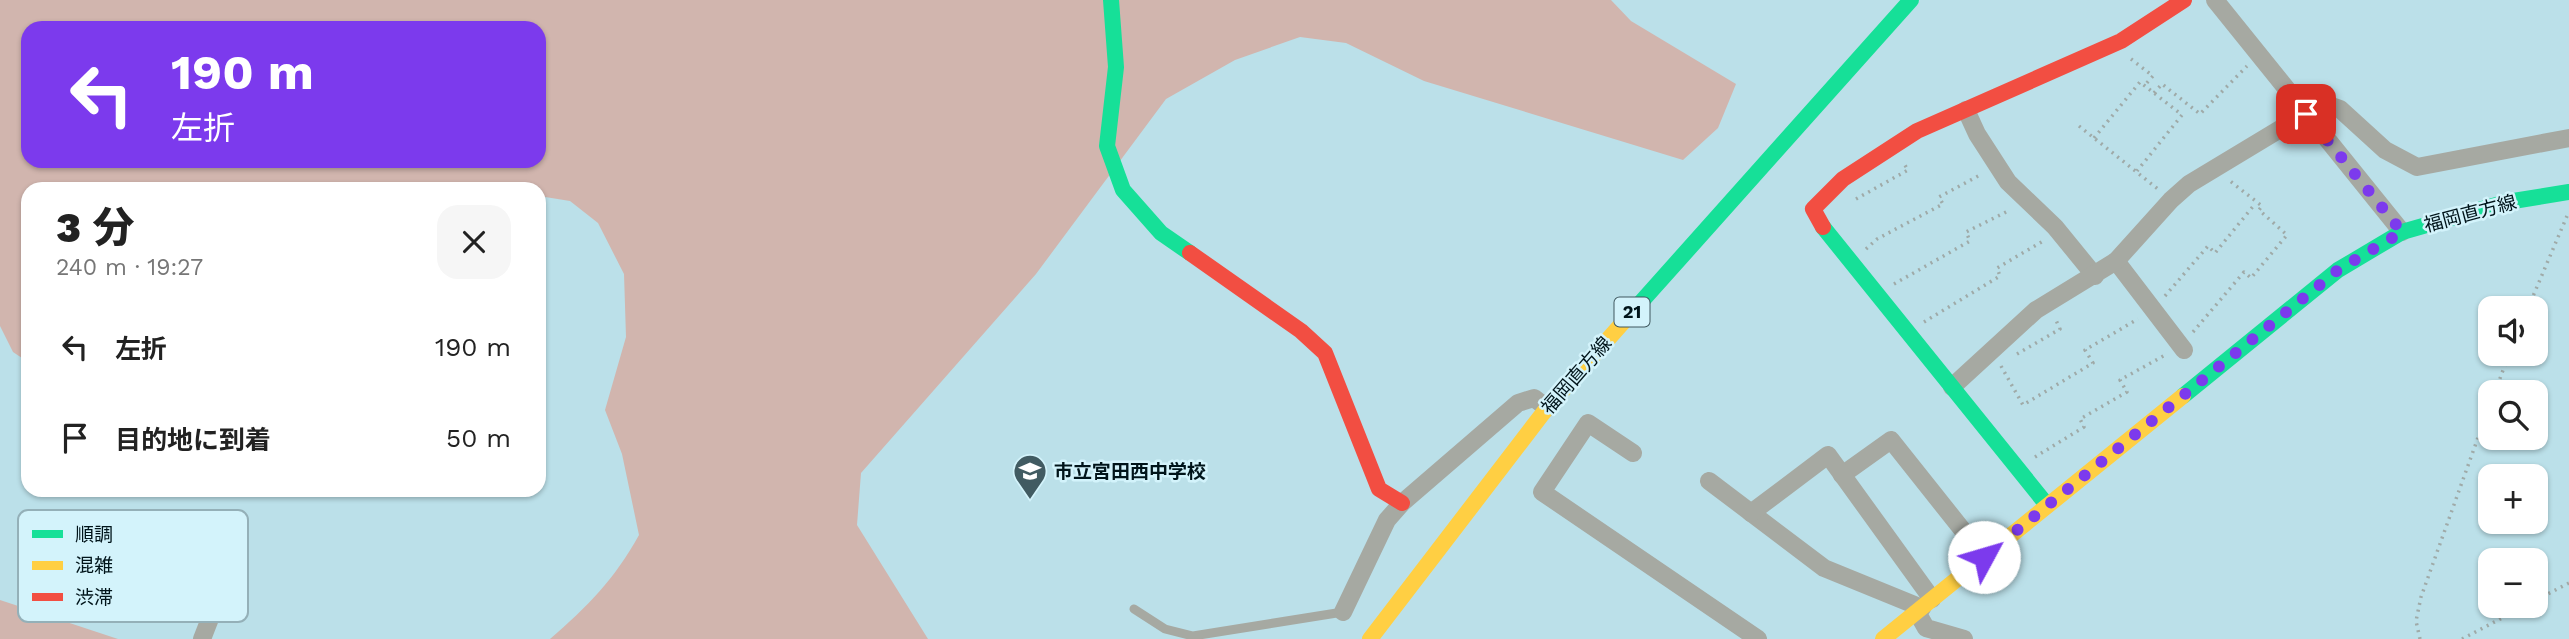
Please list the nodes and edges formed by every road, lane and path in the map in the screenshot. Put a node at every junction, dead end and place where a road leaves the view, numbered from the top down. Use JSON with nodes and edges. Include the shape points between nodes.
{"nodes":[{"id":1,"x":1111,"y":0,"type":"edge"},
{"id":2,"x":1911,"y":0,"type":"edge"},
{"id":3,"x":2184,"y":0,"type":"edge"},
{"id":4,"x":2215,"y":0,"type":"edge"},
{"id":5,"x":2113,"y":45,"type":"junction"},
{"id":6,"x":2260,"y":56,"type":"junction"},
{"id":7,"x":2144,"y":86,"type":"junction"},
{"id":8,"x":2154,"y":93,"type":"junction"},
{"id":9,"x":2306,"y":114,"type":"junction"},
{"id":10,"x":1969,"y":116,"type":"junction"},
{"id":11,"x":2078,"y":126,"type":"dead end"},
{"id":12,"x":2094,"y":138,"type":"junction"},
{"id":13,"x":2569,"y":138,"type":"edge"},
{"id":14,"x":1915,"y":156,"type":"dead end"},
{"id":15,"x":1996,"y":166,"type":"junction"},
{"id":16,"x":2216,"y":168,"type":"junction"},
{"id":17,"x":2137,"y":171,"type":"junction"},
{"id":18,"x":2569,"y":192,"type":"edge"},
{"id":19,"x":1856,"y":199,"type":"dead end"},
{"id":20,"x":2028,"y":200,"type":"junction"},
{"id":21,"x":2171,"y":200,"type":"junction"},
{"id":22,"x":2256,"y":203,"type":"junction"},
{"id":23,"x":2569,"y":211,"type":"edge"},
{"id":24,"x":2402,"y":232,"type":"junction"},
{"id":25,"x":2059,"y":233,"type":"junction"},
{"id":26,"x":2116,"y":261,"type":"junction"},
{"id":27,"x":1852,"y":263,"type":"junction"},
{"id":28,"x":2095,"y":276,"type":"junction"},
{"id":29,"x":1879,"y":296,"type":"junction"},
{"id":30,"x":2533,"y":296,"type":"edge"},
{"id":31,"x":2153,"y":310,"type":"junction"},
{"id":32,"x":1909,"y":334,"type":"junction"},
{"id":33,"x":2183,"y":348,"type":"junction"},
{"id":34,"x":2000,"y":364,"type":"dead end"},
{"id":35,"x":1951,"y":387,"type":"junction"},
{"id":36,"x":1546,"y":408,"type":"junction"},
{"id":37,"x":2478,"y":438,"type":"edge"},
{"id":38,"x":1633,"y":453,"type":"dead end"},
{"id":39,"x":2017,"y":468,"type":"junction"},
{"id":40,"x":1842,"y":475,"type":"junction"},
{"id":41,"x":1709,"y":481,"type":"dead end"},
{"id":42,"x":1402,"y":503,"type":"junction"},
{"id":43,"x":2047,"y":505,"type":"junction"},
{"id":44,"x":1751,"y":513,"type":"junction"},
{"id":45,"x":1984,"y":557,"type":"junction"},
{"id":46,"x":2569,"y":583,"type":"edge"},
{"id":47,"x":2548,"y":594,"type":"edge"},
{"id":48,"x":1923,"y":606,"type":"junction"},
{"id":49,"x":1134,"y":609,"type":"dead end"},
{"id":50,"x":1343,"y":612,"type":"joint"},
{"id":51,"x":2502,"y":618,"type":"edge"},
{"id":52,"x":209,"y":622,"type":"edge"},
{"id":53,"x":1749,"y":637,"type":"edge"},
{"id":54,"x":202,"y":639,"type":"edge"},
{"id":55,"x":1370,"y":639,"type":"edge"},
{"id":56,"x":1883,"y":639,"type":"edge"},
{"id":57,"x":1964,"y":639,"type":"edge"},
{"id":58,"x":2420,"y":639,"type":"edge"},
{"id":59,"x":2462,"y":639,"type":"edge"}],
"edges":[{"from":1,"to":42,"type":"main road","via":[[1116,67],[1107,146],[1123,190],[1161,233],[1301,331],[1325,353],[1379,489]]},
{"from":2,"to":36,"type":"main road","name":"福岡直方線","number":"21"},
{"from":3,"to":5,"type":"main road"},
{"from":4,"to":6,"type":"street"},
{"from":5,"to":7,"type":"path","via":[[2153,76]]},
{"from":5,"to":10,"type":"main road"},
{"from":6,"to":8,"type":"path","via":[[2200,114],[2162,84]]},
{"from":6,"to":9,"type":"street"},
{"from":7,"to":8,"type":"path"},
{"from":7,"to":12,"type":"path","via":[[2140,82]]},
{"from":8,"to":17,"type":"path","via":[[2182,115]]},
{"from":9,"to":13,"type":"street","via":[[2323,103],[2340,109],[2385,150],[2417,167]]},
{"from":9,"to":16,"type":"street"},
{"from":9,"to":24,"type":"street"},
{"from":10,"to":15,"type":"street"},
{"from":10,"to":27,"type":"main road","via":[[1871,156],[1813,209]]},
{"from":11,"to":12,"type":"path"},
{"from":12,"to":17,"type":"path"},
{"from":14,"to":19,"type":"path","via":[[1903,162],[1908,170]]},
{"from":15,"to":20,"type":"street"},
{"from":15,"to":27,"type":"path","via":[[1939,197],[1943,204],[1877,239]]},
{"from":16,"to":21,"type":"street"},
{"from":16,"to":22,"type":"path"},
{"from":17,"to":21,"type":"path"},
{"from":18,"to":24,"type":"main road","name":"福岡直方線","via":[[2507,202]]},
{"from":20,"to":25,"type":"street"},
{"from":20,"to":29,"type":"path","via":[[1966,232],[1970,241]]},
{"from":21,"to":26,"type":"street"},
{"from":22,"to":31,"type":"path","via":[[2215,253],[2208,246]]},
{"from":22,"to":33,"type":"path","via":[[2287,235],[2251,278],[2244,272]]},
{"from":23,"to":30,"type":"path"},
{"from":24,"to":43,"type":"main road","name":"福岡直方線","via":[[2338,270]]},
{"from":25,"to":28,"type":"street"},
{"from":25,"to":32,"type":"path","via":[[1997,268],[2000,276],[1932,314]]},
{"from":26,"to":28,"type":"street"},
{"from":26,"to":31,"type":"street"},
{"from":27,"to":29,"type":"main road"},
{"from":28,"to":35,"type":"street","via":[[2036,310]]},
{"from":29,"to":32,"type":"main road"},
{"from":31,"to":33,"type":"street"},
{"from":31,"to":34,"type":"path","via":[[2085,350],[2093,363],[2023,405]]},
{"from":32,"to":35,"type":"main road"},
{"from":33,"to":39,"type":"path","via":[[2120,380],[2127,392],[2080,419],[2084,427]]},
{"from":35,"to":39,"type":"main road"},
{"from":36,"to":42,"type":"street","via":[[1534,398],[1518,403]]},
{"from":36,"to":55,"type":"main road","name":"福岡直方線","number":"21"},
{"from":37,"to":58,"type":"path","via":[[2421,597],[2416,621]]},
{"from":38,"to":53,"type":"street","via":[[1588,423],[1542,492]]},
{"from":39,"to":43,"type":"main road"},
{"from":40,"to":44,"type":"street","via":[[1828,455]]},
{"from":40,"to":45,"type":"street","via":[[1892,440]]},
{"from":40,"to":48,"type":"street"},
{"from":41,"to":44,"type":"street"},
{"from":42,"to":50,"type":"street","via":[[1387,520]]},
{"from":43,"to":45,"type":"main road","name":"福岡直方線"},
{"from":44,"to":48,"type":"street","via":[[1824,568]]},
{"from":45,"to":48,"type":"main road","name":"福岡直方線"},
{"from":46,"to":47,"type":"path"},
{"from":48,"to":56,"type":"main road","name":"福岡直方線"},
{"from":48,"to":57,"type":"street","via":[[1926,628]]},
{"from":49,"to":50,"type":"lane","via":[[1165,629],[1193,636]]},
{"from":51,"to":59,"type":"path"},
{"from":52,"to":54,"type":"street"}]}
